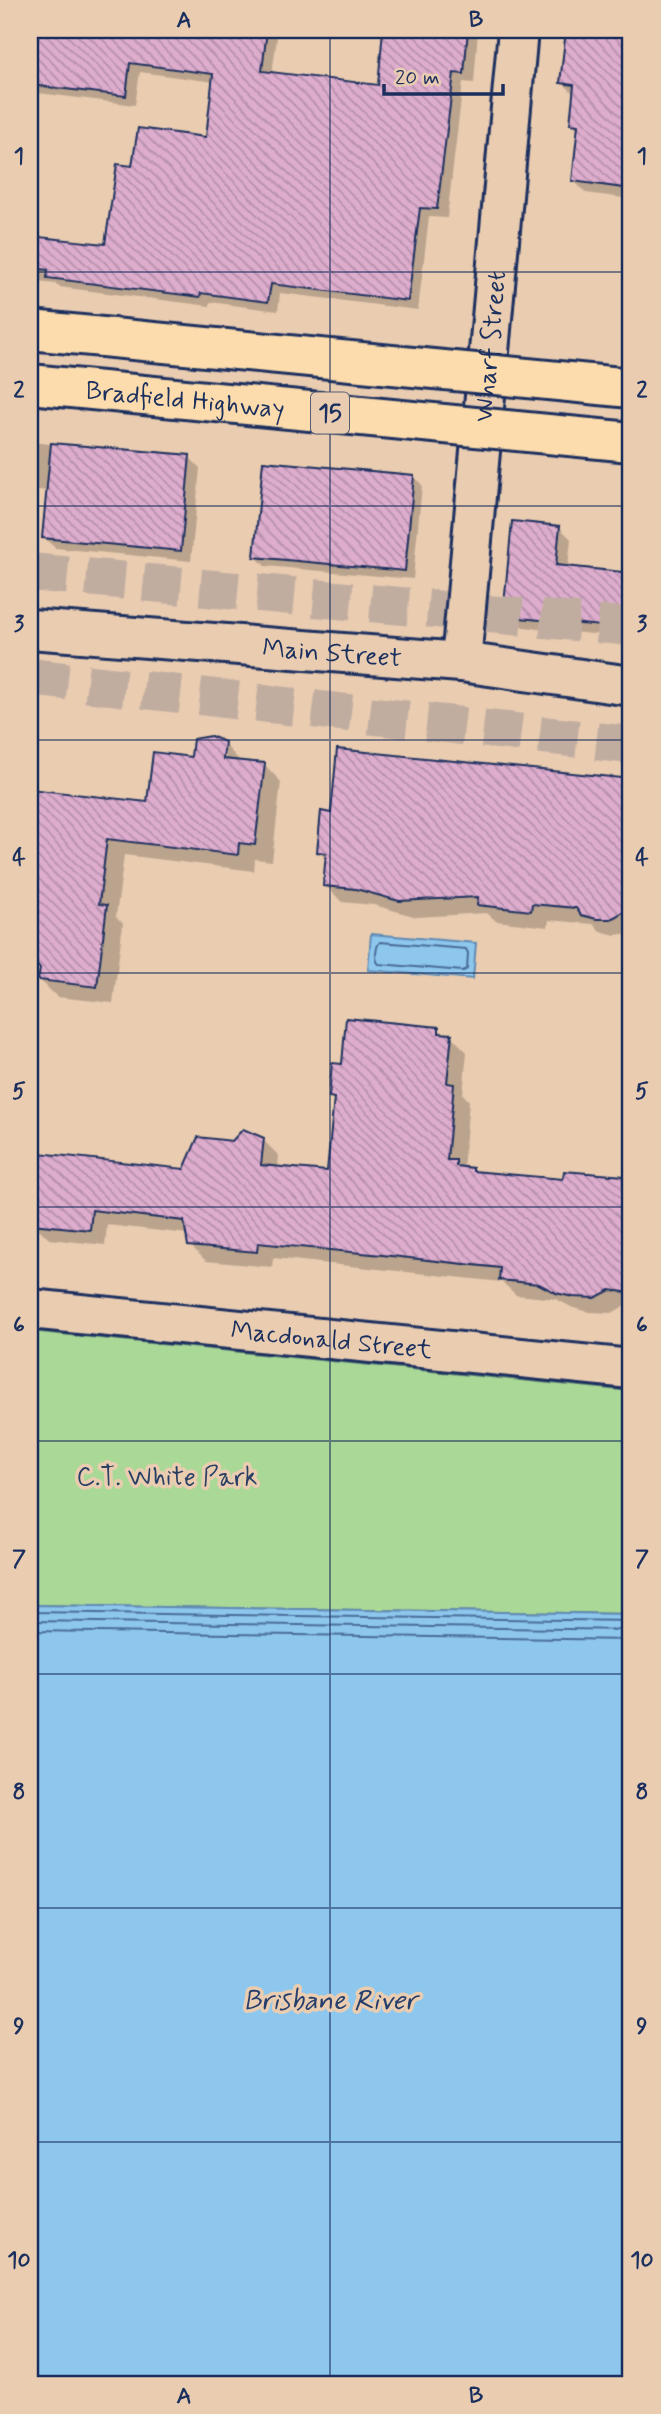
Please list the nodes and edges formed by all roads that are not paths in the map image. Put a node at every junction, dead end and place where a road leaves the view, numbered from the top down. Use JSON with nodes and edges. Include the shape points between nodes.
{"nodes":[{"id":1,"x":518,"y":30,"type":"edge"},
{"id":2,"x":30,"y":330,"type":"edge"},
{"id":3,"x":30,"y":384,"type":"edge"},
{"id":4,"x":631,"y":388,"type":"edge"},
{"id":5,"x":631,"y":442,"type":"edge"},
{"id":6,"x":30,"y":629,"type":"edge"},
{"id":7,"x":461,"y":662,"type":"junction"},
{"id":8,"x":631,"y":686,"type":"edge"},
{"id":9,"x":30,"y":1309,"type":"edge"},
{"id":10,"x":631,"y":1369,"type":"edge"}],
"edges":[{"from":1,"to":7,"type":"street","name":"Wharf Street"},
{"from":2,"to":4,"type":"highway","name":"Bradfield Highway","number":"15","bridge":true},
{"from":3,"to":5,"type":"highway","name":"Bradfield Highway","number":"15","bridge":true},
{"from":6,"to":7,"type":"street","name":"Main Street"},
{"from":7,"to":8,"type":"street","name":"Main Street"},
{"from":9,"to":10,"type":"street","name":"Macdonald Street"}]}
